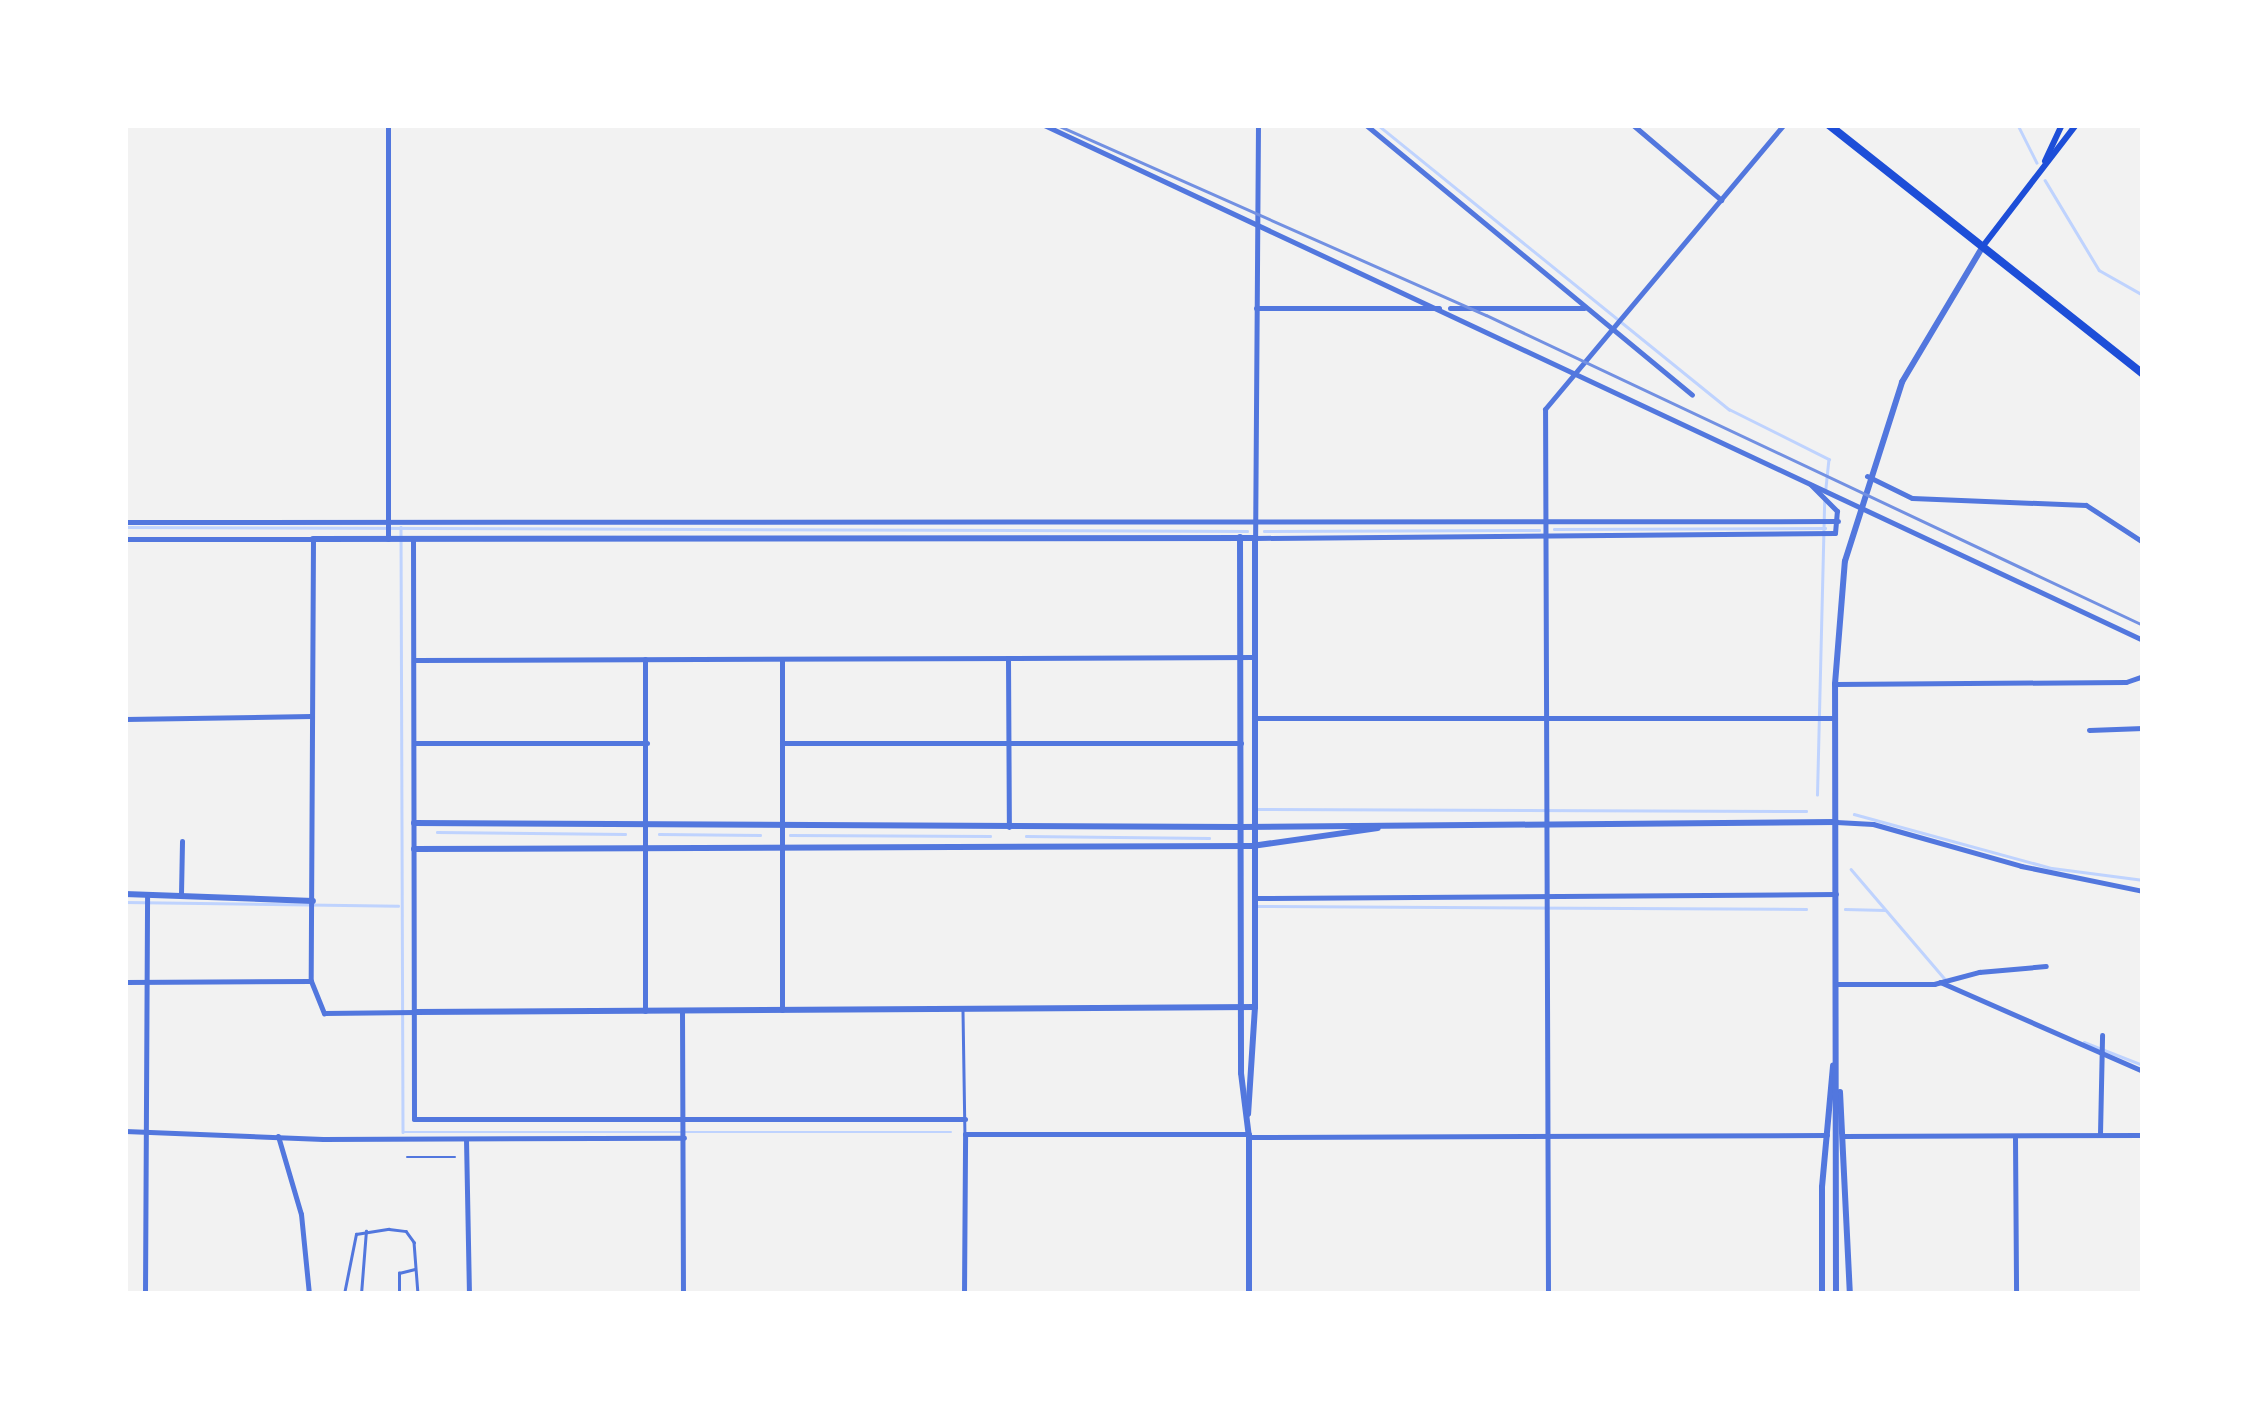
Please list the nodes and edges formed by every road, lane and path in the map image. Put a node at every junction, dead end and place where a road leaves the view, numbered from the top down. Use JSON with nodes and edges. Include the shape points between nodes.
{"nodes":[{"id":1,"x":388,"y":125,"type":"edge"},
{"id":2,"x":1044,"y":125,"type":"edge"},
{"id":3,"x":1258,"y":125,"type":"edge"},
{"id":4,"x":1366,"y":125,"type":"edge"},
{"id":5,"x":1633,"y":125,"type":"edge"},
{"id":6,"x":1783,"y":125,"type":"edge"},
{"id":7,"x":1828,"y":125,"type":"edge"},
{"id":8,"x":2062,"y":125,"type":"edge"},
{"id":9,"x":2076,"y":125,"type":"edge"},
{"id":10,"x":2037,"y":176,"type":"junction"},
{"id":11,"x":1722,"y":200,"type":"junction"},
{"id":12,"x":1257,"y":224,"type":"junction"},
{"id":13,"x":1983,"y":246,"type":"junction"},
{"id":14,"x":1256,"y":308,"type":"junction"},
{"id":15,"x":1445,"y":308,"type":"junction"},
{"id":16,"x":1587,"y":308,"type":"junction"},
{"id":17,"x":1613,"y":328,"type":"junction"},
{"id":18,"x":1574,"y":373,"type":"junction"},
{"id":19,"x":2143,"y":374,"type":"edge"},
{"id":20,"x":1692,"y":395,"type":"dead end"},
{"id":21,"x":1867,"y":476,"type":"junction"},
{"id":22,"x":1810,"y":483,"type":"junction"},
{"id":23,"x":1857,"y":507,"type":"junction"},
{"id":24,"x":1257,"y":521,"type":"junction"},
{"id":25,"x":1547,"y":521,"type":"junction"},
{"id":26,"x":1838,"y":521,"type":"junction"},
{"id":27,"x":125,"y":522,"type":"edge"},
{"id":28,"x":387,"y":528,"type":"junction"},
{"id":29,"x":1546,"y":536,"type":"junction"},
{"id":30,"x":414,"y":538,"type":"junction"},
{"id":31,"x":1240,"y":538,"type":"junction"},
{"id":32,"x":1255,"y":538,"type":"junction"},
{"id":33,"x":125,"y":539,"type":"edge"},
{"id":34,"x":313,"y":539,"type":"junction"},
{"id":35,"x":2143,"y":542,"type":"edge"},
{"id":36,"x":2143,"y":640,"type":"edge"},
{"id":37,"x":1241,"y":657,"type":"junction"},
{"id":38,"x":1254,"y":657,"type":"junction"},
{"id":39,"x":1008,"y":658,"type":"junction"},
{"id":40,"x":645,"y":659,"type":"junction"},
{"id":41,"x":782,"y":659,"type":"junction"},
{"id":42,"x":414,"y":660,"type":"junction"},
{"id":43,"x":2143,"y":676,"type":"edge"},
{"id":44,"x":1835,"y":684,"type":"junction"},
{"id":45,"x":311,"y":716,"type":"junction"},
{"id":46,"x":1254,"y":718,"type":"junction"},
{"id":47,"x":1544,"y":718,"type":"junction"},
{"id":48,"x":1836,"y":718,"type":"junction"},
{"id":49,"x":125,"y":719,"type":"edge"},
{"id":50,"x":2143,"y":728,"type":"edge"},
{"id":51,"x":2090,"y":730,"type":"dead end"},
{"id":52,"x":414,"y":742,"type":"junction"},
{"id":53,"x":782,"y":742,"type":"junction"},
{"id":54,"x":1009,"y":742,"type":"junction"},
{"id":55,"x":1241,"y":743,"type":"junction"},
{"id":56,"x":646,"y":744,"type":"junction"},
{"id":57,"x":1547,"y":819,"type":"junction"},
{"id":58,"x":1836,"y":822,"type":"junction"},
{"id":59,"x":414,"y":823,"type":"junction"},
{"id":60,"x":648,"y":824,"type":"junction"},
{"id":61,"x":1399,"y":824,"type":"junction"},
{"id":62,"x":782,"y":825,"type":"junction"},
{"id":63,"x":1009,"y":826,"type":"junction"},
{"id":64,"x":1252,"y":826,"type":"junction"},
{"id":65,"x":1241,"y":828,"type":"junction"},
{"id":66,"x":182,"y":841,"type":"dead end"},
{"id":67,"x":1241,"y":846,"type":"junction"},
{"id":68,"x":1252,"y":846,"type":"junction"},
{"id":69,"x":648,"y":847,"type":"junction"},
{"id":70,"x":414,"y":849,"type":"junction"},
{"id":71,"x":782,"y":849,"type":"junction"},
{"id":72,"x":2143,"y":890,"type":"edge"},
{"id":73,"x":125,"y":894,"type":"edge"},
{"id":74,"x":147,"y":894,"type":"junction"},
{"id":75,"x":181,"y":894,"type":"junction"},
{"id":76,"x":1836,"y":894,"type":"junction"},
{"id":77,"x":1252,"y":898,"type":"junction"},
{"id":78,"x":1548,"y":899,"type":"junction"},
{"id":79,"x":313,"y":902,"type":"junction"},
{"id":80,"x":2046,"y":966,"type":"dead end"},
{"id":81,"x":312,"y":981,"type":"junction"},
{"id":82,"x":125,"y":982,"type":"edge"},
{"id":83,"x":147,"y":982,"type":"junction"},
{"id":84,"x":1941,"y":982,"type":"junction"},
{"id":85,"x":1836,"y":984,"type":"junction"},
{"id":86,"x":1836,"y":999,"type":"junction"},
{"id":87,"x":1242,"y":1007,"type":"junction"},
{"id":88,"x":1255,"y":1007,"type":"junction"},
{"id":89,"x":963,"y":1009,"type":"junction"},
{"id":90,"x":782,"y":1010,"type":"junction"},
{"id":91,"x":645,"y":1011,"type":"junction"},
{"id":92,"x":682,"y":1011,"type":"junction"},
{"id":93,"x":415,"y":1012,"type":"junction"},
{"id":94,"x":2102,"y":1039,"type":"dead end"},
{"id":95,"x":2100,"y":1053,"type":"junction"},
{"id":96,"x":1837,"y":1060,"type":"junction"},
{"id":97,"x":2143,"y":1071,"type":"edge"},
{"id":98,"x":1248,"y":1114,"type":"junction"},
{"id":99,"x":965,"y":1119,"type":"junction"},
{"id":100,"x":684,"y":1120,"type":"junction"},
{"id":101,"x":125,"y":1131,"type":"edge"},
{"id":102,"x":145,"y":1132,"type":"junction"},
{"id":103,"x":965,"y":1134,"type":"junction"},
{"id":104,"x":2100,"y":1134,"type":"junction"},
{"id":105,"x":2143,"y":1135,"type":"edge"},
{"id":106,"x":278,"y":1136,"type":"junction"},
{"id":107,"x":1249,"y":1136,"type":"junction"},
{"id":108,"x":1548,"y":1136,"type":"junction"},
{"id":109,"x":1827,"y":1136,"type":"junction"},
{"id":110,"x":1844,"y":1136,"type":"junction"},
{"id":111,"x":466,"y":1138,"type":"junction"},
{"id":112,"x":684,"y":1138,"type":"junction"},
{"id":113,"x":2015,"y":1138,"type":"junction"},
{"id":114,"x":407,"y":1157,"type":"dead end"},
{"id":115,"x":455,"y":1157,"type":"dead end"},
{"id":116,"x":366,"y":1230,"type":"junction"},
{"id":117,"x":416,"y":1269,"type":"junction"},
{"id":118,"x":146,"y":1294,"type":"edge"},
{"id":119,"x":308,"y":1294,"type":"edge"},
{"id":120,"x":344,"y":1294,"type":"edge"},
{"id":121,"x":362,"y":1294,"type":"edge"},
{"id":122,"x":399,"y":1294,"type":"edge"},
{"id":123,"x":418,"y":1294,"type":"edge"},
{"id":124,"x":469,"y":1294,"type":"edge"},
{"id":125,"x":683,"y":1294,"type":"edge"},
{"id":126,"x":964,"y":1294,"type":"edge"},
{"id":127,"x":1249,"y":1294,"type":"edge"},
{"id":128,"x":1548,"y":1294,"type":"edge"},
{"id":129,"x":1822,"y":1294,"type":"edge"},
{"id":130,"x":1836,"y":1294,"type":"edge"},
{"id":131,"x":1850,"y":1294,"type":"edge"},
{"id":132,"x":2016,"y":1294,"type":"edge"}],
"edges":[{"from":1,"to":28,"type":"street"},
{"from":2,"to":12,"type":"street"},
{"from":3,"to":12,"type":"street"},
{"from":4,"to":16,"type":"street"},
{"from":5,"to":11,"type":"street"},
{"from":6,"to":11,"type":"street"},
{"from":7,"to":13,"type":"highway"},
{"from":8,"to":10,"type":"main road"},
{"from":9,"to":10,"type":"main road"},
{"from":10,"to":13,"type":"main road"},
{"from":11,"to":17,"type":"street"},
{"from":12,"to":14,"type":"street"},
{"from":12,"to":15,"type":"street"},
{"from":13,"to":19,"type":"highway"},
{"from":13,"to":21,"type":"street","via":[[1915,353]]},
{"from":14,"to":15,"type":"street"},
{"from":14,"to":24,"type":"street"},
{"from":15,"to":16,"type":"street"},
{"from":15,"to":18,"type":"street"},
{"from":16,"to":17,"type":"street"},
{"from":17,"to":18,"type":"street"},
{"from":17,"to":20,"type":"street"},
{"from":18,"to":22,"type":"street"},
{"from":18,"to":25,"type":"street","via":[[1544,409]]},
{"from":21,"to":23,"type":"street"},
{"from":21,"to":35,"type":"street","via":[[1912,498],[2086,506]]},
{"from":22,"to":23,"type":"street"},
{"from":22,"to":26,"type":"street"},
{"from":23,"to":36,"type":"street"},
{"from":23,"to":44,"type":"street","via":[[1840,595]]},
{"from":24,"to":25,"type":"street"},
{"from":24,"to":28,"type":"street"},
{"from":24,"to":32,"type":"street"},
{"from":25,"to":26,"type":"street"},
{"from":25,"to":29,"type":"street"},
{"from":26,"to":29,"type":"street","via":[[1835,534]]},
{"from":27,"to":28,"type":"street"},
{"from":28,"to":30,"type":"street"},
{"from":28,"to":34,"type":"street"},
{"from":29,"to":32,"type":"street"},
{"from":29,"to":47,"type":"street"},
{"from":30,"to":31,"type":"street"},
{"from":30,"to":42,"type":"street"},
{"from":31,"to":32,"type":"street"},
{"from":31,"to":37,"type":"street"},
{"from":32,"to":38,"type":"street"},
{"from":33,"to":34,"type":"street"},
{"from":34,"to":45,"type":"street"},
{"from":37,"to":38,"type":"street"},
{"from":37,"to":39,"type":"street"},
{"from":37,"to":55,"type":"street"},
{"from":38,"to":46,"type":"street"},
{"from":39,"to":41,"type":"street"},
{"from":39,"to":54,"type":"street"},
{"from":40,"to":41,"type":"street"},
{"from":40,"to":42,"type":"street"},
{"from":40,"to":56,"type":"street"},
{"from":41,"to":53,"type":"street"},
{"from":42,"to":52,"type":"street"},
{"from":43,"to":44,"type":"street","via":[[2126,682]]},
{"from":44,"to":48,"type":"street"},
{"from":45,"to":49,"type":"street"},
{"from":45,"to":79,"type":"street"},
{"from":46,"to":47,"type":"street"},
{"from":46,"to":64,"type":"street"},
{"from":47,"to":48,"type":"street"},
{"from":47,"to":57,"type":"street"},
{"from":48,"to":58,"type":"street"},
{"from":50,"to":51,"type":"street"},
{"from":52,"to":56,"type":"street"},
{"from":52,"to":59,"type":"street"},
{"from":53,"to":54,"type":"street"},
{"from":53,"to":62,"type":"street"},
{"from":54,"to":55,"type":"street"},
{"from":54,"to":63,"type":"street"},
{"from":55,"to":65,"type":"street"},
{"from":56,"to":60,"type":"street"},
{"from":57,"to":58,"type":"street"},
{"from":57,"to":61,"type":"street"},
{"from":57,"to":78,"type":"street"},
{"from":58,"to":72,"type":"street","via":[[1873,824],[2040,871]]},
{"from":58,"to":76,"type":"street"},
{"from":59,"to":60,"type":"street"},
{"from":59,"to":70,"type":"street"},
{"from":60,"to":62,"type":"street"},
{"from":60,"to":69,"type":"street"},
{"from":61,"to":64,"type":"street"},
{"from":61,"to":68,"type":"street"},
{"from":62,"to":63,"type":"street"},
{"from":62,"to":71,"type":"street"},
{"from":63,"to":65,"type":"street"},
{"from":64,"to":65,"type":"street"},
{"from":64,"to":68,"type":"street"},
{"from":65,"to":67,"type":"street"},
{"from":66,"to":75,"type":"street"},
{"from":67,"to":68,"type":"street"},
{"from":67,"to":71,"type":"street"},
{"from":67,"to":87,"type":"street"},
{"from":68,"to":77,"type":"street"},
{"from":69,"to":70,"type":"street"},
{"from":69,"to":71,"type":"street"},
{"from":69,"to":91,"type":"street"},
{"from":70,"to":93,"type":"street"},
{"from":71,"to":90,"type":"street"},
{"from":73,"to":74,"type":"street"},
{"from":74,"to":75,"type":"street"},
{"from":74,"to":83,"type":"street"},
{"from":75,"to":79,"type":"street"},
{"from":76,"to":78,"type":"street"},
{"from":76,"to":85,"type":"street"},
{"from":77,"to":78,"type":"street"},
{"from":77,"to":88,"type":"street"},
{"from":78,"to":108,"type":"street"},
{"from":79,"to":81,"type":"street"},
{"from":80,"to":84,"type":"street"},
{"from":81,"to":83,"type":"street"},
{"from":81,"to":93,"type":"street","via":[[324,1013]]},
{"from":82,"to":83,"type":"street"},
{"from":83,"to":102,"type":"street"},
{"from":84,"to":85,"type":"street"},
{"from":84,"to":95,"type":"street"},
{"from":85,"to":86,"type":"street"},
{"from":86,"to":96,"type":"street"},
{"from":86,"to":109,"type":"street"},
{"from":87,"to":88,"type":"street"},
{"from":87,"to":89,"type":"street"},
{"from":87,"to":98,"type":"street"},
{"from":88,"to":98,"type":"street"},
{"from":89,"to":90,"type":"street"},
{"from":89,"to":99,"type":"lane"},
{"from":90,"to":92,"type":"street"},
{"from":91,"to":92,"type":"street"},
{"from":91,"to":93,"type":"street"},
{"from":92,"to":100,"type":"street"},
{"from":93,"to":100,"type":"street","via":[[414,1119]]},
{"from":94,"to":95,"type":"street"},
{"from":95,"to":97,"type":"street"},
{"from":95,"to":104,"type":"street"},
{"from":96,"to":110,"type":"street"},
{"from":96,"to":130,"type":"street"},
{"from":98,"to":107,"type":"street"},
{"from":99,"to":100,"type":"street"},
{"from":99,"to":103,"type":"lane"},
{"from":100,"to":112,"type":"street"},
{"from":101,"to":102,"type":"street"},
{"from":102,"to":106,"type":"street"},
{"from":102,"to":118,"type":"street"},
{"from":103,"to":107,"type":"street"},
{"from":103,"to":126,"type":"street"},
{"from":104,"to":105,"type":"street"},
{"from":104,"to":113,"type":"street"},
{"from":106,"to":111,"type":"street"},
{"from":106,"to":119,"type":"street","via":[[301,1214]]},
{"from":107,"to":108,"type":"street"},
{"from":107,"to":127,"type":"street"},
{"from":108,"to":109,"type":"street"},
{"from":108,"to":128,"type":"street"},
{"from":109,"to":129,"type":"street"},
{"from":110,"to":113,"type":"street"},
{"from":110,"to":131,"type":"street"},
{"from":111,"to":112,"type":"street"},
{"from":111,"to":124,"type":"street"},
{"from":112,"to":125,"type":"street"},
{"from":113,"to":132,"type":"street"},
{"from":114,"to":115,"type":"lane"},
{"from":116,"to":117,"type":"lane","via":[[406,1231]]},
{"from":116,"to":120,"type":"lane","via":[[354,1238]]},
{"from":116,"to":121,"type":"lane"},
{"from":117,"to":122,"type":"lane","via":[[399,1272]]},
{"from":117,"to":123,"type":"lane"}]}
